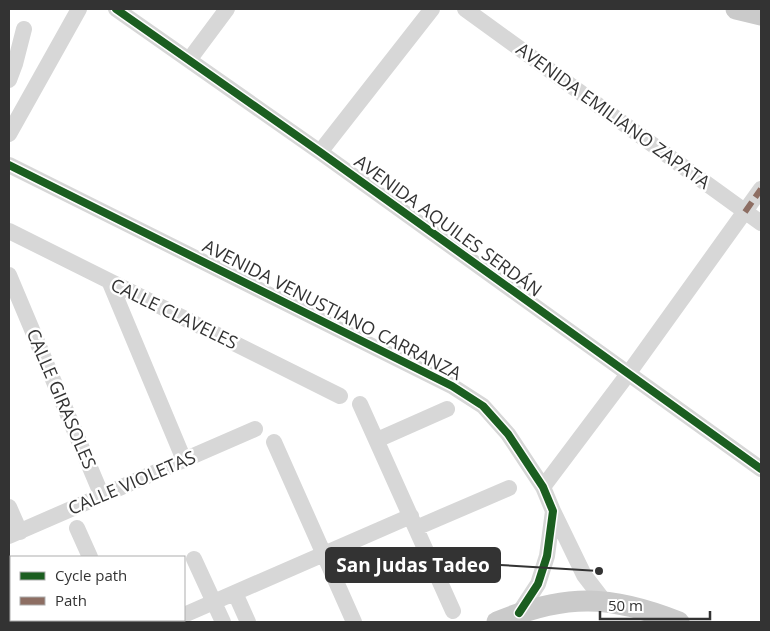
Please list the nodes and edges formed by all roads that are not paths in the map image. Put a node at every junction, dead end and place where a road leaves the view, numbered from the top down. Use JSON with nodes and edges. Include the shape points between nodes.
{"nodes":[{"id":1,"x":79,"y":9,"type":"edge"},
{"id":2,"x":116,"y":9,"type":"edge"},
{"id":3,"x":226,"y":9,"type":"edge"},
{"id":4,"x":432,"y":9,"type":"edge"},
{"id":5,"x":465,"y":9,"type":"edge"},
{"id":6,"x":736,"y":9,"type":"edge"},
{"id":7,"x":761,"y":15,"type":"edge"},
{"id":8,"x":24,"y":29,"type":"dead end"},
{"id":9,"x":189,"y":60,"type":"junction"},
{"id":10,"x":12,"y":63,"type":"edge"},
{"id":11,"x":9,"y":80,"type":"edge"},
{"id":12,"x":15,"y":109,"type":"edge"},
{"id":13,"x":9,"y":134,"type":"edge"},
{"id":14,"x":320,"y":152,"type":"junction"},
{"id":15,"x":9,"y":165,"type":"edge"},
{"id":16,"x":761,"y":189,"type":"edge"},
{"id":17,"x":745,"y":212,"type":"junction"},
{"id":18,"x":761,"y":223,"type":"edge"},
{"id":19,"x":9,"y":231,"type":"edge"},
{"id":20,"x":9,"y":275,"type":"edge"},
{"id":21,"x":110,"y":283,"type":"junction"},
{"id":22,"x":628,"y":374,"type":"junction"},
{"id":23,"x":340,"y":396,"type":"dead end"},
{"id":24,"x":360,"y":404,"type":"dead end"},
{"id":25,"x":448,"y":409,"type":"dead end"},
{"id":26,"x":255,"y":429,"type":"dead end"},
{"id":27,"x":377,"y":440,"type":"junction"},
{"id":28,"x":274,"y":442,"type":"dead end"},
{"id":29,"x":184,"y":460,"type":"junction"},
{"id":30,"x":761,"y":469,"type":"edge"},
{"id":31,"x":543,"y":487,"type":"junction"},
{"id":32,"x":509,"y":488,"type":"dead end"},
{"id":33,"x":102,"y":496,"type":"junction"},
{"id":34,"x":9,"y":507,"type":"edge"},
{"id":35,"x":553,"y":511,"type":"junction"},
{"id":36,"x":413,"y":522,"type":"junction"},
{"id":37,"x":77,"y":528,"type":"dead end"},
{"id":38,"x":14,"y":534,"type":"edge"},
{"id":39,"x":324,"y":554,"type":"junction"},
{"id":40,"x":90,"y":556,"type":"edge"},
{"id":41,"x":194,"y":559,"type":"dead end"},
{"id":42,"x":235,"y":593,"type":"junction"},
{"id":43,"x":604,"y":601,"type":"junction"},
{"id":44,"x":214,"y":602,"type":"junction"},
{"id":45,"x":453,"y":611,"type":"dead end"},
{"id":46,"x":519,"y":613,"type":"junction"},
{"id":47,"x":185,"y":615,"type":"edge"},
{"id":48,"x":223,"y":622,"type":"edge"},
{"id":49,"x":248,"y":622,"type":"edge"},
{"id":50,"x":354,"y":622,"type":"edge"},
{"id":51,"x":497,"y":622,"type":"edge"},
{"id":52,"x":679,"y":622,"type":"edge"}],
"edges":[{"from":1,"to":12,"type":"street"},
{"from":2,"to":9,"type":"street","name":"AVENIDA AQUILES SERDÁN"},
{"from":3,"to":9,"type":"street"},
{"from":4,"to":14,"type":"street"},
{"from":5,"to":17,"type":"street","name":"AVENIDA EMILIANO ZAPATA"},
{"from":6,"to":7,"type":"main road"},
{"from":8,"to":10,"type":"street"},
{"from":9,"to":14,"type":"street","name":"AVENIDA AQUILES SERDÁN"},
{"from":10,"to":11,"type":"street"},
{"from":12,"to":13,"type":"street"},
{"from":14,"to":22,"type":"street","name":"AVENIDA AQUILES SERDÁN"},
{"from":15,"to":31,"type":"street","name":"AVENIDA VENUSTIANO CARRANZA","via":[[452,386],[482,406],[508,434]]},
{"from":16,"to":17,"type":"street"},
{"from":17,"to":18,"type":"street","name":"AVENIDA EMILIANO ZAPATA"},
{"from":17,"to":22,"type":"street"},
{"from":19,"to":21,"type":"street","name":"CALLE CLAVELES"},
{"from":20,"to":33,"type":"street","name":"CALLE GIRASOLES"},
{"from":21,"to":23,"type":"street","name":"CALLE CLAVELES"},
{"from":21,"to":29,"type":"street"},
{"from":22,"to":30,"type":"street","name":"AVENIDA AQUILES SERDÁN"},
{"from":22,"to":31,"type":"street"},
{"from":24,"to":27,"type":"street"},
{"from":25,"to":27,"type":"street"},
{"from":26,"to":29,"type":"street","name":"CALLE VIOLETAS"},
{"from":27,"to":36,"type":"street"},
{"from":28,"to":39,"type":"street"},
{"from":29,"to":33,"type":"street","name":"CALLE VIOLETAS"},
{"from":31,"to":35,"type":"street","name":"AVENIDA VENUSTIANO CARRANZA"},
{"from":32,"to":36,"type":"street"},
{"from":33,"to":38,"type":"street","name":"CALLE VIOLETAS"},
{"from":34,"to":38,"type":"street"},
{"from":35,"to":43,"type":"street","name":"AVENIDA VENUSTIANO CARRANZA","via":[[584,575]]},
{"from":35,"to":46,"type":"street","name":"AVENIDA VENUSTIANO CARRANZA","via":[[548,556],[538,584]]},
{"from":36,"to":39,"type":"street"},
{"from":36,"to":45,"type":"street"},
{"from":37,"to":40,"type":"street"},
{"from":39,"to":42,"type":"street"},
{"from":39,"to":50,"type":"street"},
{"from":41,"to":44,"type":"street"},
{"from":42,"to":44,"type":"street"},
{"from":42,"to":49,"type":"street"},
{"from":43,"to":46,"type":"main road","via":[[560,602]]},
{"from":43,"to":52,"type":"main road","via":[[650,611]]},
{"from":44,"to":47,"type":"street"},
{"from":44,"to":48,"type":"street"},
{"from":46,"to":51,"type":"main road"}]}
